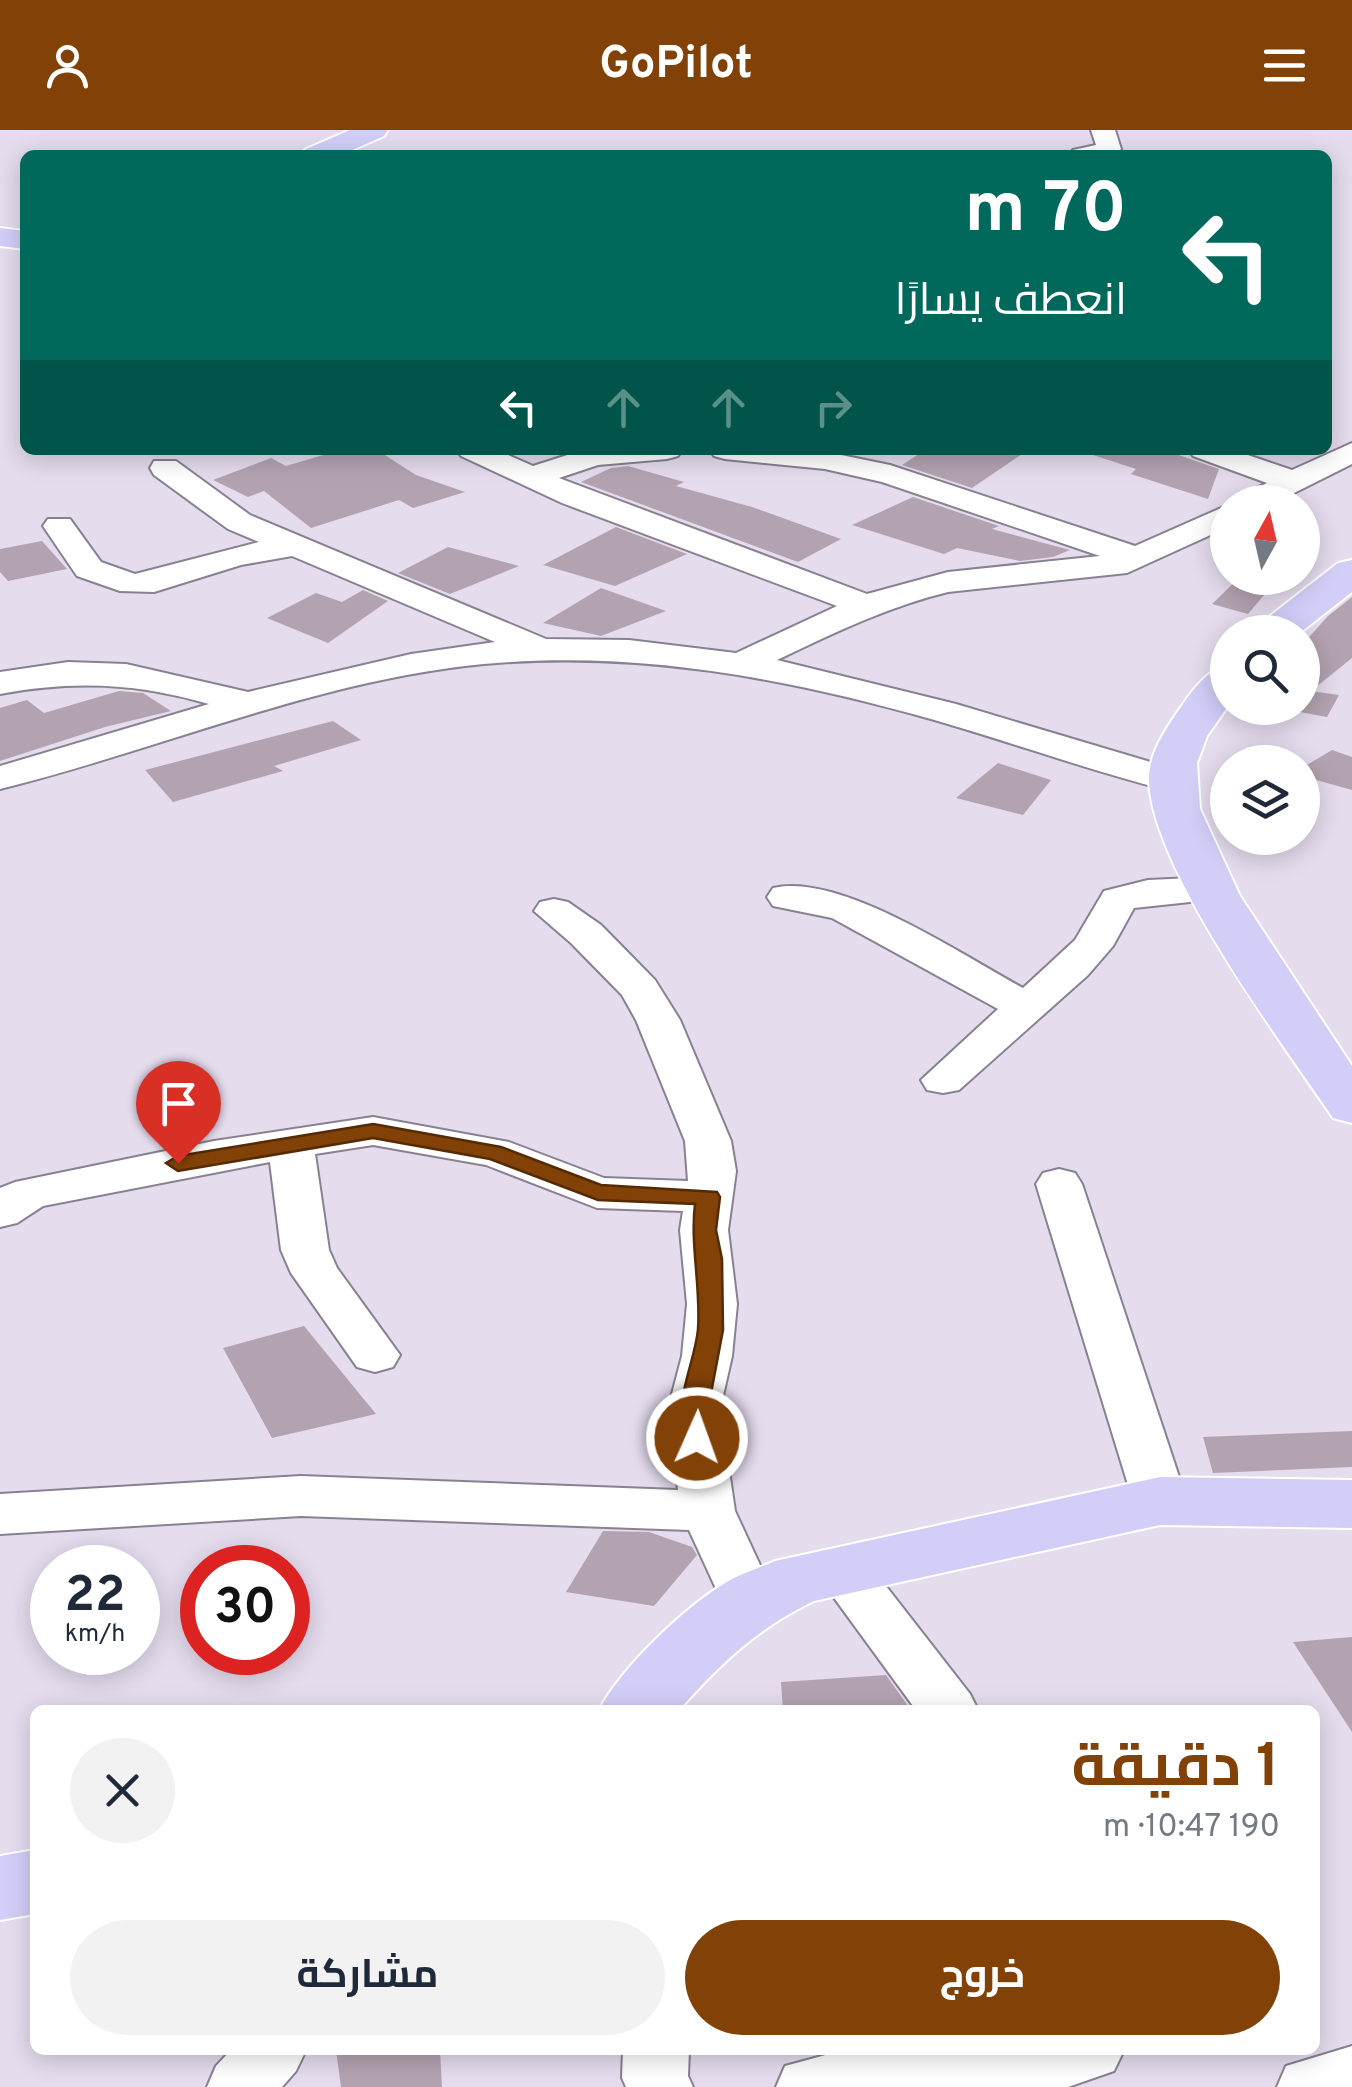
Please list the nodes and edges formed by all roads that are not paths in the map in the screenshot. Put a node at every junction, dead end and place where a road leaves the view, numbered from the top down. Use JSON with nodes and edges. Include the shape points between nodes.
{"nodes":[{"id":1,"x":374,"y":130,"type":"edge"},
{"id":2,"x":328,"y":150,"type":"edge"},
{"id":3,"x":1352,"y":452,"type":"edge"},
{"id":4,"x":483,"y":455,"type":"edge"},
{"id":5,"x":607,"y":455,"type":"edge"},
{"id":6,"x":774,"y":455,"type":"edge"},
{"id":7,"x":1218,"y":455,"type":"edge"},
{"id":8,"x":165,"y":468,"type":"dead end"},
{"id":9,"x":530,"y":476,"type":"junction"},
{"id":10,"x":1295,"y":482,"type":"junction"},
{"id":11,"x":1289,"y":485,"type":"edge"},
{"id":12,"x":1210,"y":523,"type":"edge"},
{"id":13,"x":60,"y":526,"type":"dead end"},
{"id":14,"x":292,"y":546,"type":"junction"},
{"id":15,"x":1139,"y":558,"type":"junction"},
{"id":16,"x":1352,"y":572,"type":"edge"},
{"id":17,"x":866,"y":605,"type":"junction"},
{"id":18,"x":1298,"y":615,"type":"edge"},
{"id":19,"x":542,"y":650,"type":"junction"},
{"id":20,"x":738,"y":666,"type":"junction"},
{"id":21,"x":0,"y":683,"type":"edge"},
{"id":22,"x":1210,"y":702,"type":"edge"},
{"id":23,"x":249,"y":704,"type":"junction"},
{"id":24,"x":0,"y":778,"type":"edge"},
{"id":25,"x":1171,"y":780,"type":"junction"},
{"id":26,"x":1213,"y":889,"type":"junction"},
{"id":27,"x":787,"y":897,"type":"dead end"},
{"id":28,"x":554,"y":910,"type":"dead end"},
{"id":29,"x":1026,"y":1008,"type":"junction"},
{"id":30,"x":943,"y":1080,"type":"dead end"},
{"id":31,"x":1352,"y":1106,"type":"edge"},
{"id":32,"x":290,"y":1143,"type":"junction"},
{"id":33,"x":1058,"y":1184,"type":"dead end"},
{"id":34,"x":708,"y":1197,"type":"junction"},
{"id":35,"x":0,"y":1212,"type":"edge"},
{"id":36,"x":375,"y":1355,"type":"dead end"},
{"id":37,"x":1160,"y":1501,"type":"junction"},
{"id":38,"x":1352,"y":1504,"type":"edge"},
{"id":39,"x":708,"y":1511,"type":"junction"},
{"id":40,"x":0,"y":1514,"type":"edge"},
{"id":41,"x":841,"y":1569,"type":"junction"},
{"id":42,"x":749,"y":1602,"type":"junction"},
{"id":43,"x":640,"y":1705,"type":"edge"},
{"id":44,"x":945,"y":1705,"type":"edge"},
{"id":45,"x":30,"y":1883,"type":"edge"},
{"id":46,"x":0,"y":1888,"type":"edge"},
{"id":47,"x":269,"y":2055,"type":"edge"},
{"id":48,"x":656,"y":2055,"type":"edge"},
{"id":49,"x":1075,"y":2055,"type":"edge"},
{"id":50,"x":1352,"y":2076,"type":"edge"},
{"id":51,"x":1002,"y":2077,"type":"edge"},
{"id":52,"x":240,"y":2087,"type":"edge"},
{"id":53,"x":660,"y":2087,"type":"edge"},
{"id":54,"x":809,"y":2087,"type":"edge"},
{"id":55,"x":1310,"y":2087,"type":"edge"}],
"edges":[{"from":1,"to":2,"type":"main road"},
{"from":3,"to":10,"type":"street"},
{"from":4,"to":9,"type":"street"},
{"from":5,"to":9,"type":"street"},
{"from":6,"to":15,"type":"street","via":[[890,474]]},
{"from":7,"to":10,"type":"street"},
{"from":8,"to":14,"type":"street","via":[[239,522]]},
{"from":9,"to":17,"type":"street"},
{"from":10,"to":11,"type":"street"},
{"from":12,"to":15,"type":"street"},
{"from":13,"to":14,"type":"street","via":[[89,569],[132,584]]},
{"from":14,"to":19,"type":"street"},
{"from":15,"to":17,"type":"street","via":[[948,582]]},
{"from":16,"to":18,"type":"main road"},
{"from":17,"to":20,"type":"street"},
{"from":19,"to":20,"type":"street","via":[[594,649]]},
{"from":19,"to":23,"type":"street","via":[[369,672]]},
{"from":20,"to":25,"type":"street","via":[[855,687]]},
{"from":21,"to":23,"type":"street","via":[[99,670]]},
{"from":22,"to":25,"type":"main road","via":[[1178,745]]},
{"from":23,"to":24,"type":"street"},
{"from":25,"to":26,"type":"main road","via":[[1192,851]]},
{"from":26,"to":29,"type":"street","via":[[1118,900],[1092,946]]},
{"from":26,"to":31,"type":"main road"},
{"from":27,"to":29,"type":"street","via":[[846,910]]},
{"from":28,"to":34,"type":"street","via":[[629,976],[658,1020],[712,1157]]},
{"from":29,"to":30,"type":"street"},
{"from":32,"to":34,"type":"street","via":[[394,1133],[519,1160],[598,1193]]},
{"from":32,"to":35,"type":"street","via":[[32,1193]]},
{"from":32,"to":36,"type":"street","via":[[314,1273]]},
{"from":33,"to":37,"type":"street"},
{"from":34,"to":39,"type":"street","via":[[710,1330],[694,1409]]},
{"from":37,"to":38,"type":"main road"},
{"from":37,"to":41,"type":"main road"},
{"from":39,"to":40,"type":"street","via":[[300,1496]]},
{"from":39,"to":42,"type":"street"},
{"from":41,"to":42,"type":"main road"},
{"from":41,"to":44,"type":"street"},
{"from":42,"to":43,"type":"main road","via":[[700,1641]]},
{"from":45,"to":46,"type":"main road"},
{"from":47,"to":52,"type":"street"},
{"from":48,"to":53,"type":"street"},
{"from":49,"to":51,"type":"street"},
{"from":50,"to":55,"type":"street"},
{"from":51,"to":54,"type":"street","via":[[902,2069]]}]}
